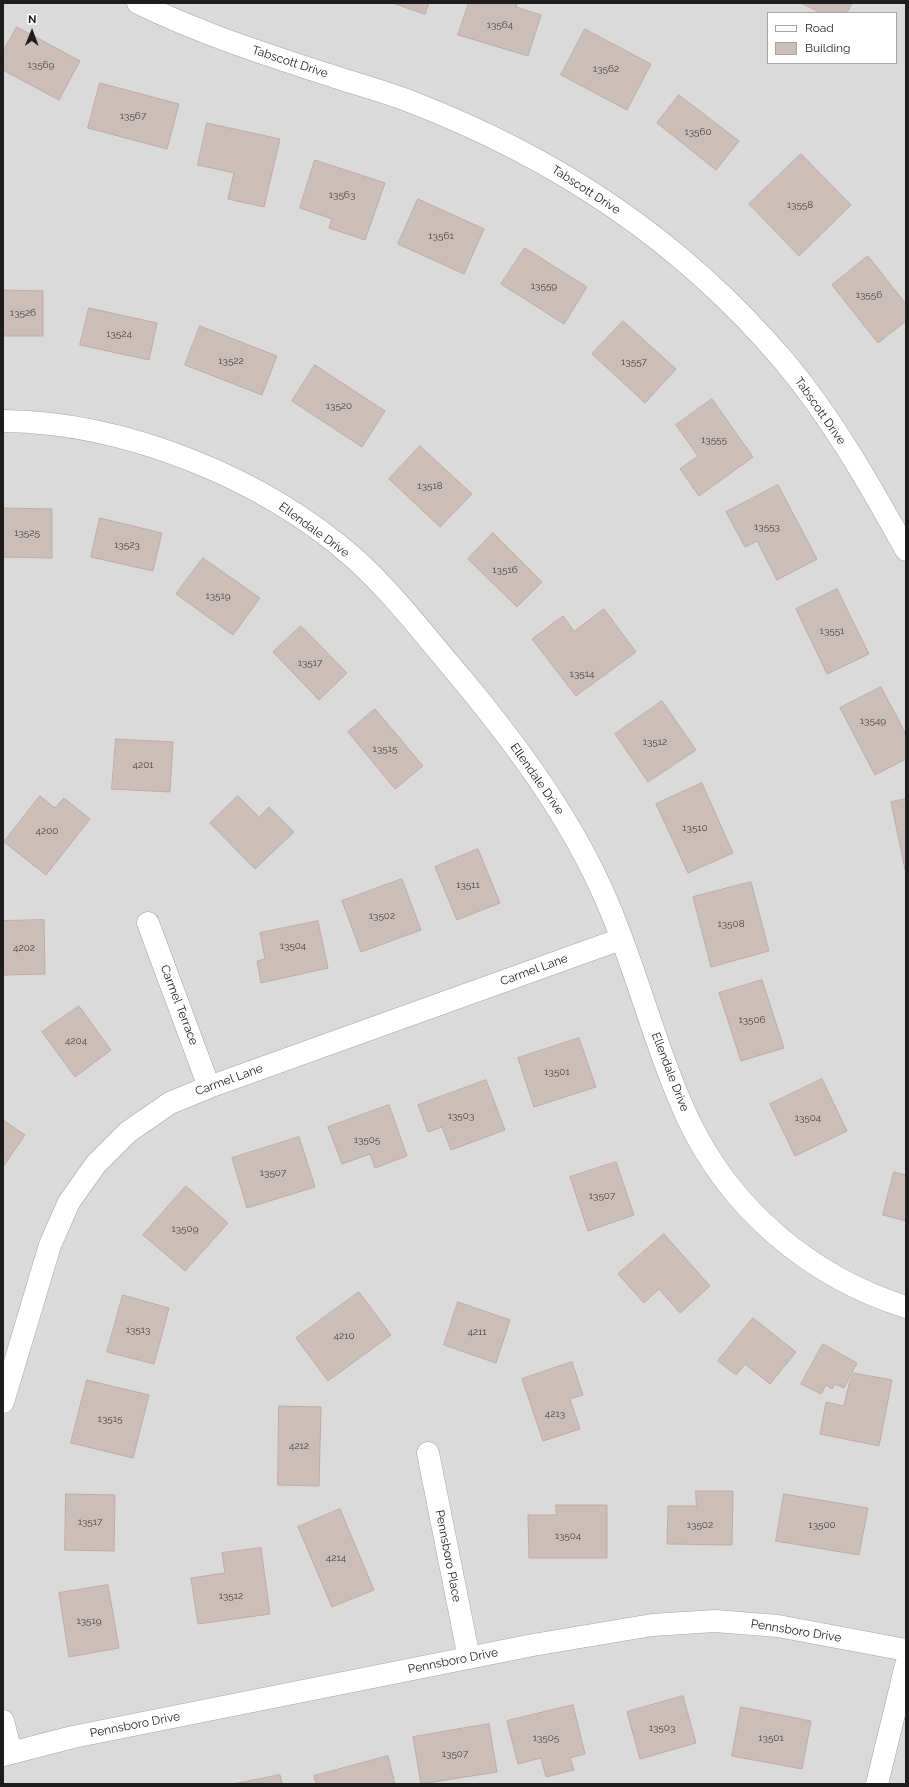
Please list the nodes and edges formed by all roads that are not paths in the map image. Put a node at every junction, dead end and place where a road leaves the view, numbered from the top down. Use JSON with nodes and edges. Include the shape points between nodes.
{"nodes":[{"id":1,"x":138,"y":3,"type":"edge"},
{"id":2,"x":3,"y":421,"type":"edge"},
{"id":3,"x":906,"y":550,"type":"edge"},
{"id":4,"x":148,"y":923,"type":"dead end"},
{"id":5,"x":621,"y":939,"type":"junction"},
{"id":6,"x":209,"y":1086,"type":"junction"},
{"id":7,"x":906,"y":1307,"type":"edge"},
{"id":8,"x":3,"y":1402,"type":"edge"},
{"id":9,"x":428,"y":1453,"type":"dead end"},
{"id":10,"x":906,"y":1650,"type":"edge"},
{"id":11,"x":469,"y":1658,"type":"junction"},
{"id":12,"x":906,"y":1665,"type":"edge"},
{"id":13,"x":3,"y":1721,"type":"edge"},
{"id":14,"x":7,"y":1754,"type":"edge"},
{"id":15,"x":877,"y":1784,"type":"edge"}],
"edges":[{"from":1,"to":3,"type":"street","name":"Tabscott Drive","via":[[186,26],[408,100],[485,132],[544,162],[600,197],[667,246],[729,301],[785,362],[833,428],[878,498]]},
{"from":2,"to":5,"type":"street","name":"Ellendale Drive","via":[[79,429],[134,441],[199,463],[261,492],[354,558],[392,596],[481,702],[537,775],[575,836],[608,903]]},
{"from":4,"to":6,"type":"street","name":"Carmel Terrace"},
{"from":5,"to":6,"type":"street","name":"Carmel Lane"},
{"from":5,"to":7,"type":"street","name":"Ellendale Drive","via":[[668,1070],[689,1120],[708,1155],[739,1198],[776,1237],[808,1260],[852,1287]]},
{"from":6,"to":8,"type":"street","name":"Carmel Lane","via":[[170,1103],[128,1132],[96,1164],[69,1202],[50,1245]]},
{"from":9,"to":11,"type":"street","name":"Pennsboro Place"},
{"from":10,"to":11,"type":"street","name":"Pennsboro Drive","via":[[778,1626],[715,1621],[652,1625]]},
{"from":11,"to":14,"type":"street","name":"Pennsboro Drive","via":[[81,1736]]},
{"from":12,"to":15,"type":"street"},
{"from":13,"to":14,"type":"street"}]}
